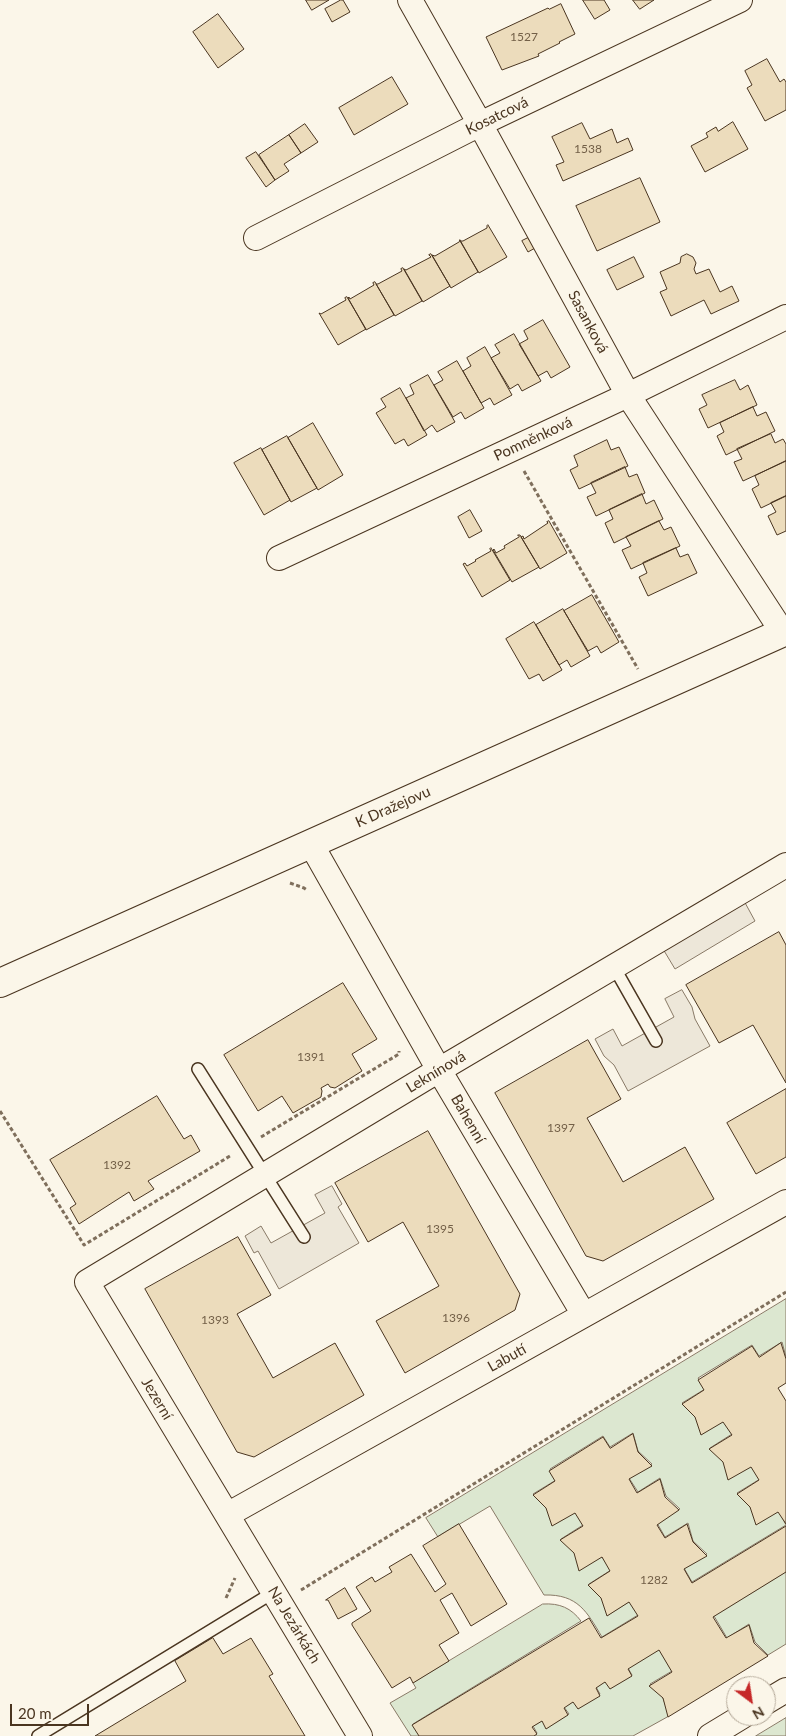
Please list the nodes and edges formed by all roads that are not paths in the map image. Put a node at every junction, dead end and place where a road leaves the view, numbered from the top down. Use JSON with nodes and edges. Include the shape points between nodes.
{"nodes":[{"id":1,"x":410,"y":0,"type":"edge"},
{"id":2,"x":740,"y":0,"type":"edge"},
{"id":3,"x":480,"y":124,"type":"junction"},
{"id":4,"x":256,"y":238,"type":"dead end"},
{"id":5,"x":786,"y":317,"type":"edge"},
{"id":6,"x":628,"y":395,"type":"junction"},
{"id":7,"x":279,"y":558,"type":"dead end"},
{"id":8,"x":784,"y":632,"type":"edge"},
{"id":9,"x":311,"y":844,"type":"junction"},
{"id":10,"x":786,"y":865,"type":"edge"},
{"id":11,"x":614,"y":967,"type":"junction"},
{"id":12,"x":0,"y":983,"type":"edge"},
{"id":13,"x":656,"y":1042,"type":"dead end"},
{"id":14,"x":198,"y":1069,"type":"dead end"},
{"id":15,"x":439,"y":1070,"type":"junction"},
{"id":16,"x":265,"y":1175,"type":"junction"},
{"id":17,"x":784,"y":1207,"type":"edge"},
{"id":18,"x":304,"y":1237,"type":"dead end"},
{"id":19,"x":87,"y":1282,"type":"joint"},
{"id":20,"x":584,"y":1315,"type":"junction"},
{"id":21,"x":227,"y":1515,"type":"junction"},
{"id":22,"x":277,"y":1597,"type":"junction"},
{"id":23,"x":726,"y":1726,"type":"edge"},
{"id":24,"x":38,"y":1736,"type":"edge"},
{"id":25,"x":360,"y":1736,"type":"edge"},
{"id":26,"x":710,"y":1736,"type":"edge"}],
"edges":[{"from":1,"to":3,"type":"street","name":"Sasanková"},
{"from":2,"to":3,"type":"street","name":"Kosatcová"},
{"from":3,"to":4,"type":"street","name":"Kosatcová"},
{"from":3,"to":6,"type":"street","name":"Sasanková"},
{"from":5,"to":6,"type":"street","name":"Pomněnková"},
{"from":6,"to":7,"type":"street","name":"Pomněnková"},
{"from":6,"to":8,"type":"street","name":"Sasanková"},
{"from":8,"to":9,"type":"street","name":"K Dražejovu"},
{"from":9,"to":12,"type":"street","name":"K Dražejovu"},
{"from":9,"to":15,"type":"street","name":"Bahenní"},
{"from":10,"to":11,"type":"street","name":"Leknínová"},
{"from":11,"to":13,"type":"lane"},
{"from":11,"to":15,"type":"street","name":"Leknínová"},
{"from":14,"to":16,"type":"lane"},
{"from":15,"to":16,"type":"street","name":"Leknínová"},
{"from":15,"to":20,"type":"street","name":"Bahenní"},
{"from":16,"to":18,"type":"lane"},
{"from":16,"to":19,"type":"street","name":"Leknínová"},
{"from":17,"to":20,"type":"street","name":"Labutí"},
{"from":19,"to":21,"type":"street","name":"Jezerní"},
{"from":20,"to":21,"type":"street","name":"Labutí"},
{"from":21,"to":22,"type":"street","name":"Na Jezárkách"},
{"from":22,"to":24,"type":"lane","via":[[214,1628]]},
{"from":22,"to":25,"type":"street","name":"Na Jezárkách"},
{"from":23,"to":26,"type":"street"}]}
